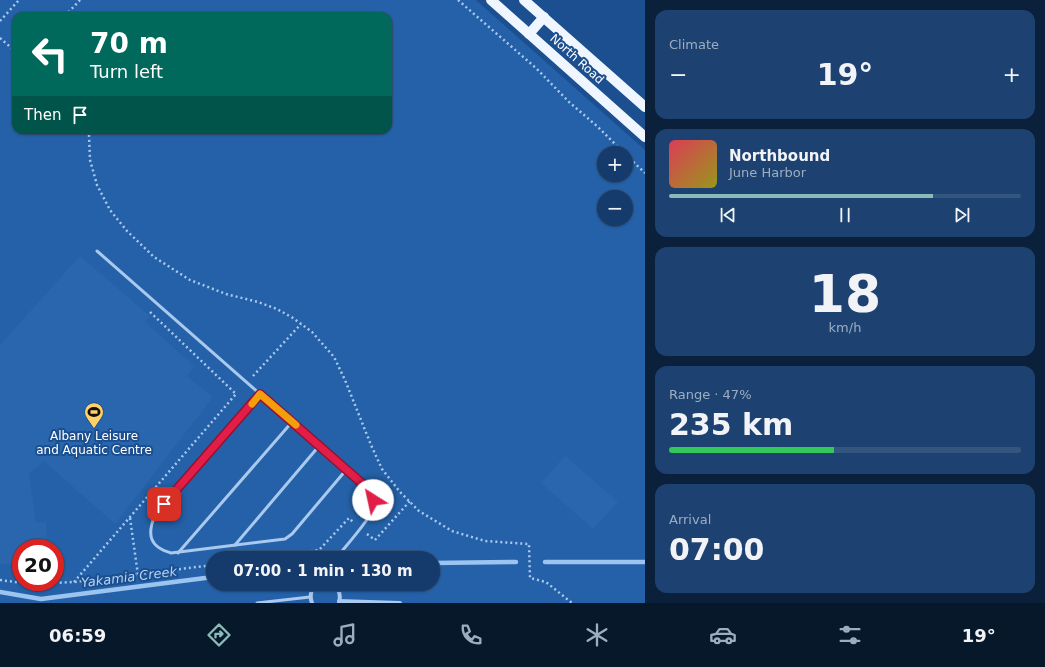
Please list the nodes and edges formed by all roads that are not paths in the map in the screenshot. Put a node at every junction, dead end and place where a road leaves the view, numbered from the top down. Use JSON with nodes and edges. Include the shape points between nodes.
{"nodes":[{"id":1,"x":491,"y":0,"type":"edge"},
{"id":2,"x":524,"y":0,"type":"edge"},
{"id":3,"x":544,"y":17,"type":"junction"},
{"id":4,"x":529,"y":34,"type":"junction"},
{"id":5,"x":645,"y":107,"type":"edge"},
{"id":6,"x":645,"y":138,"type":"edge"},
{"id":7,"x":98,"y":251,"type":"dead end"},
{"id":8,"x":260,"y":394,"type":"junction"},
{"id":9,"x":292,"y":422,"type":"junction"},
{"id":10,"x":319,"y":446,"type":"junction"},
{"id":11,"x":346,"y":470,"type":"junction"},
{"id":12,"x":236,"y":545,"type":"junction"},
{"id":13,"x":342,"y":551,"type":"edge"},
{"id":14,"x":178,"y":553,"type":"junction"},
{"id":15,"x":312,"y":591,"type":"edge"},
{"id":16,"x":339,"y":591,"type":"edge"},
{"id":17,"x":310,"y":597,"type":"junction"},
{"id":18,"x":339,"y":602,"type":"edge"},
{"id":19,"x":257,"y":603,"type":"edge"},
{"id":20,"x":312,"y":603,"type":"edge"},
{"id":21,"x":400,"y":603,"type":"edge"}],
"edges":[{"from":1,"to":4,"type":"main road","name":"North Road"},
{"from":2,"to":3,"type":"main road","name":"North Road"},
{"from":3,"to":4,"type":"main road"},
{"from":3,"to":5,"type":"main road","name":"North Road"},
{"from":4,"to":6,"type":"main road","name":"North Road"},
{"from":7,"to":8,"type":"lane"},
{"from":8,"to":9,"type":"lane"},
{"from":8,"to":14,"type":"lane","via":[[155,515],[150,526],[151,539],[163,551]]},
{"from":9,"to":10,"type":"lane"},
{"from":9,"to":14,"type":"lane"},
{"from":10,"to":11,"type":"lane"},
{"from":10,"to":12,"type":"lane"},
{"from":11,"to":12,"type":"lane","via":[[285,539]]},
{"from":11,"to":13,"type":"lane","via":[[372,494],[374,505],[371,515]]},
{"from":12,"to":14,"type":"lane"},
{"from":15,"to":17,"type":"street"},
{"from":16,"to":18,"type":"street"},
{"from":17,"to":19,"type":"lane"},
{"from":17,"to":20,"type":"street"},
{"from":18,"to":21,"type":"street"}]}
